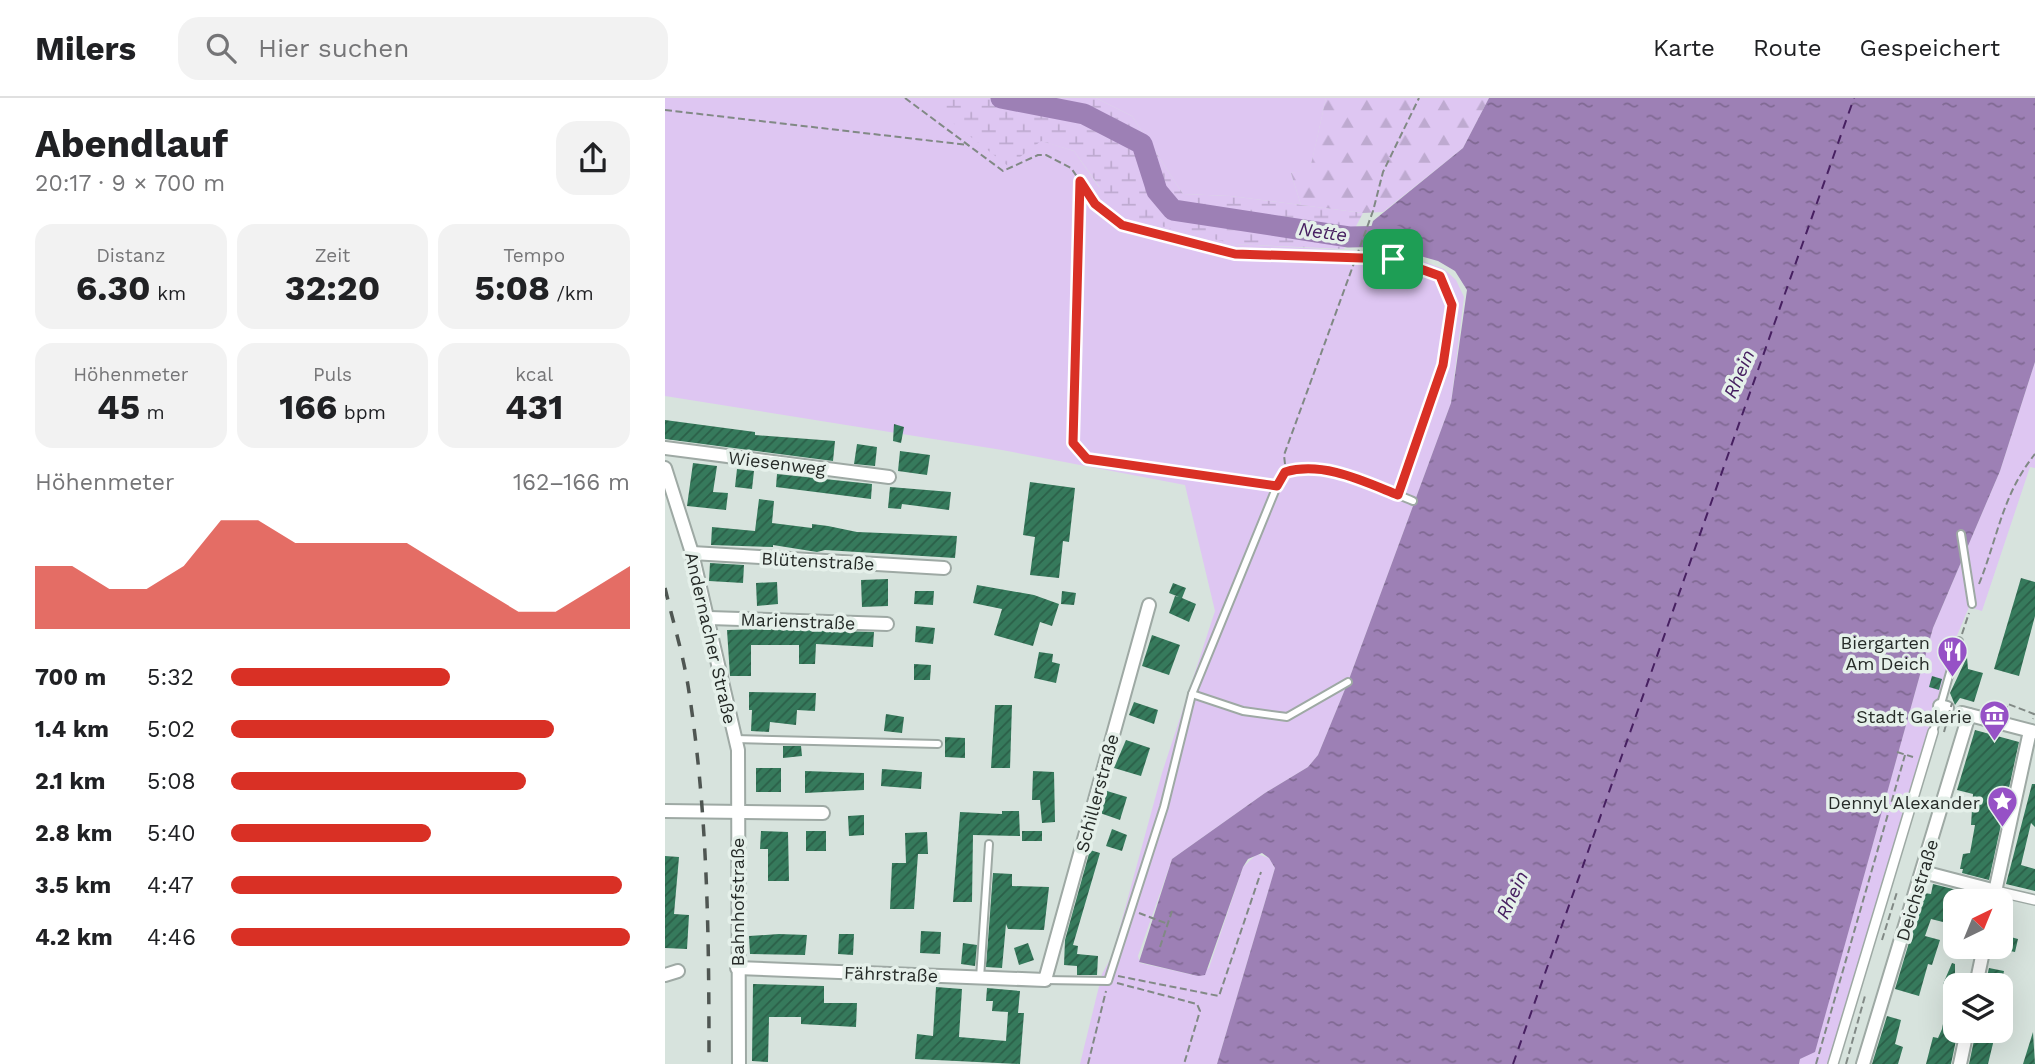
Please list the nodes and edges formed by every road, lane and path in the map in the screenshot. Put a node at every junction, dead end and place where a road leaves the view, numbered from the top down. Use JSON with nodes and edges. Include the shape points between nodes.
{"nodes":[{"id":1,"x":905,"y":98,"type":"edge"},
{"id":2,"x":1419,"y":98,"type":"edge"},
{"id":3,"x":665,"y":110,"type":"edge"},
{"id":4,"x":969,"y":145,"type":"junction"},
{"id":5,"x":1080,"y":181,"type":"junction"},
{"id":6,"x":1355,"y":259,"type":"junction"},
{"id":7,"x":665,"y":448,"type":"edge"},
{"id":8,"x":2035,"y":454,"type":"edge"},
{"id":9,"x":665,"y":468,"type":"edge"},
{"id":10,"x":1285,"y":472,"type":"junction"},
{"id":11,"x":889,"y":477,"type":"dead end"},
{"id":12,"x":1277,"y":486,"type":"junction"},
{"id":13,"x":1398,"y":495,"type":"junction"},
{"id":14,"x":1413,"y":501,"type":"dead end"},
{"id":15,"x":1961,"y":534,"type":"dead end"},
{"id":16,"x":692,"y":554,"type":"junction"},
{"id":17,"x":944,"y":568,"type":"dead end"},
{"id":18,"x":1972,"y":604,"type":"junction"},
{"id":19,"x":1149,"y":605,"type":"dead end"},
{"id":20,"x":709,"y":618,"type":"junction"},
{"id":21,"x":887,"y":624,"type":"dead end"},
{"id":22,"x":1959,"y":642,"type":"joint"},
{"id":23,"x":1348,"y":682,"type":"dead end"},
{"id":24,"x":1192,"y":694,"type":"junction"},
{"id":25,"x":2004,"y":713,"type":"dead end"},
{"id":26,"x":2033,"y":731,"type":"edge"},
{"id":27,"x":1933,"y":732,"type":"joint"},
{"id":28,"x":735,"y":739,"type":"junction"},
{"id":29,"x":938,"y":744,"type":"dead end"},
{"id":30,"x":1897,"y":752,"type":"dead end"},
{"id":31,"x":1905,"y":755,"type":"junction"},
{"id":32,"x":1926,"y":761,"type":"junction"},
{"id":33,"x":665,"y":811,"type":"edge"},
{"id":34,"x":737,"y":812,"type":"junction"},
{"id":35,"x":823,"y":813,"type":"dead end"},
{"id":36,"x":989,"y":844,"type":"dead end"},
{"id":37,"x":1261,"y":872,"type":"dead end"},
{"id":38,"x":1923,"y":872,"type":"junction"},
{"id":39,"x":1973,"y":889,"type":"edge"},
{"id":40,"x":1996,"y":889,"type":"edge"},
{"id":41,"x":2013,"y":898,"type":"edge"},
{"id":42,"x":2035,"y":900,"type":"edge"},
{"id":43,"x":1131,"y":910,"type":"junction"},
{"id":44,"x":1172,"y":911,"type":"dead end"},
{"id":45,"x":1168,"y":924,"type":"junction"},
{"id":46,"x":1160,"y":947,"type":"dead end"},
{"id":47,"x":737,"y":968,"type":"junction"},
{"id":48,"x":1109,"y":977,"type":"junction"},
{"id":49,"x":980,"y":978,"type":"junction"},
{"id":50,"x":1045,"y":980,"type":"junction"},
{"id":51,"x":1964,"y":1043,"type":"edge"},
{"id":52,"x":739,"y":1064,"type":"edge"},
{"id":53,"x":1088,"y":1064,"type":"edge"},
{"id":54,"x":1184,"y":1064,"type":"edge"},
{"id":55,"x":1816,"y":1064,"type":"edge"},
{"id":56,"x":1833,"y":1064,"type":"edge"},
{"id":57,"x":1863,"y":1064,"type":"edge"},
{"id":58,"x":1960,"y":1064,"type":"edge"}],
"edges":[{"from":1,"to":4,"type":"path"},
{"from":2,"to":6,"type":"path","via":[[1383,172]]},
{"from":3,"to":4,"type":"path"},
{"from":4,"to":5,"type":"path","via":[[1003,172],[1046,155],[1072,168]]},
{"from":5,"to":6,"type":"path","via":[[1095,204],[1122,225],[1235,254]]},
{"from":5,"to":12,"type":"path","via":[[1073,443],[1087,459]]},
{"from":6,"to":10,"type":"path","via":[[1284,455]]},
{"from":6,"to":13,"type":"path","via":[[1393,259],[1440,276],[1452,305],[1443,365]]},
{"from":7,"to":11,"type":"street","name":"Wiesenweg"},
{"from":8,"to":18,"type":"path","via":[[2006,498]]},
{"from":9,"to":16,"type":"street","name":"Andernacher Straße"},
{"from":10,"to":12,"type":"lane"},
{"from":10,"to":13,"type":"lane","via":[[1299,468],[1335,472]]},
{"from":12,"to":24,"type":"lane"},
{"from":13,"to":14,"type":"lane"},
{"from":15,"to":18,"type":"lane"},
{"from":16,"to":17,"type":"street","name":"Blütenstraße"},
{"from":16,"to":20,"type":"street","name":"Andernacher Straße"},
{"from":18,"to":22,"type":"path"},
{"from":19,"to":50,"type":"street","name":"Schillerstraße"},
{"from":20,"to":21,"type":"street","name":"Marienstraße"},
{"from":20,"to":28,"type":"street","name":"Andernacher Straße"},
{"from":22,"to":27,"type":"lane","via":[[1947,708]]},
{"from":23,"to":24,"type":"lane","via":[[1287,717],[1243,711]]},
{"from":24,"to":43,"type":"lane","via":[[1164,807]]},
{"from":25,"to":26,"type":"path","via":[[2008,704],[2035,713]]},
{"from":26,"to":38,"type":"street","name":"Deichstraße","via":[[1965,714]]},
{"from":26,"to":40,"type":"street"},
{"from":27,"to":32,"type":"street"},
{"from":28,"to":29,"type":"lane"},
{"from":28,"to":34,"type":"street","name":"Andernacher Straße"},
{"from":30,"to":31,"type":"path"},
{"from":31,"to":32,"type":"path"},
{"from":31,"to":55,"type":"path"},
{"from":32,"to":56,"type":"street"},
{"from":33,"to":34,"type":"street","name":"Bahnhofstraße"},
{"from":34,"to":35,"type":"street"},
{"from":34,"to":47,"type":"street","name":"Bahnhofstraße"},
{"from":36,"to":49,"type":"lane"},
{"from":37,"to":48,"type":"path","via":[[1219,996]]},
{"from":38,"to":39,"type":"street"},
{"from":38,"to":57,"type":"street","name":"Deichstraße"},
{"from":41,"to":42,"type":"street"},
{"from":43,"to":45,"type":"path"},
{"from":43,"to":48,"type":"lane"},
{"from":44,"to":45,"type":"path"},
{"from":45,"to":46,"type":"path"},
{"from":47,"to":49,"type":"street","name":"Fährstraße"},
{"from":47,"to":52,"type":"street","name":"Bahnhofstraße"},
{"from":48,"to":50,"type":"lane"},
{"from":48,"to":53,"type":"path"},
{"from":48,"to":54,"type":"path","via":[[1197,1004],[1200,1011]]},
{"from":49,"to":50,"type":"street","name":"Fährstraße"},
{"from":51,"to":58,"type":"street"}]}
